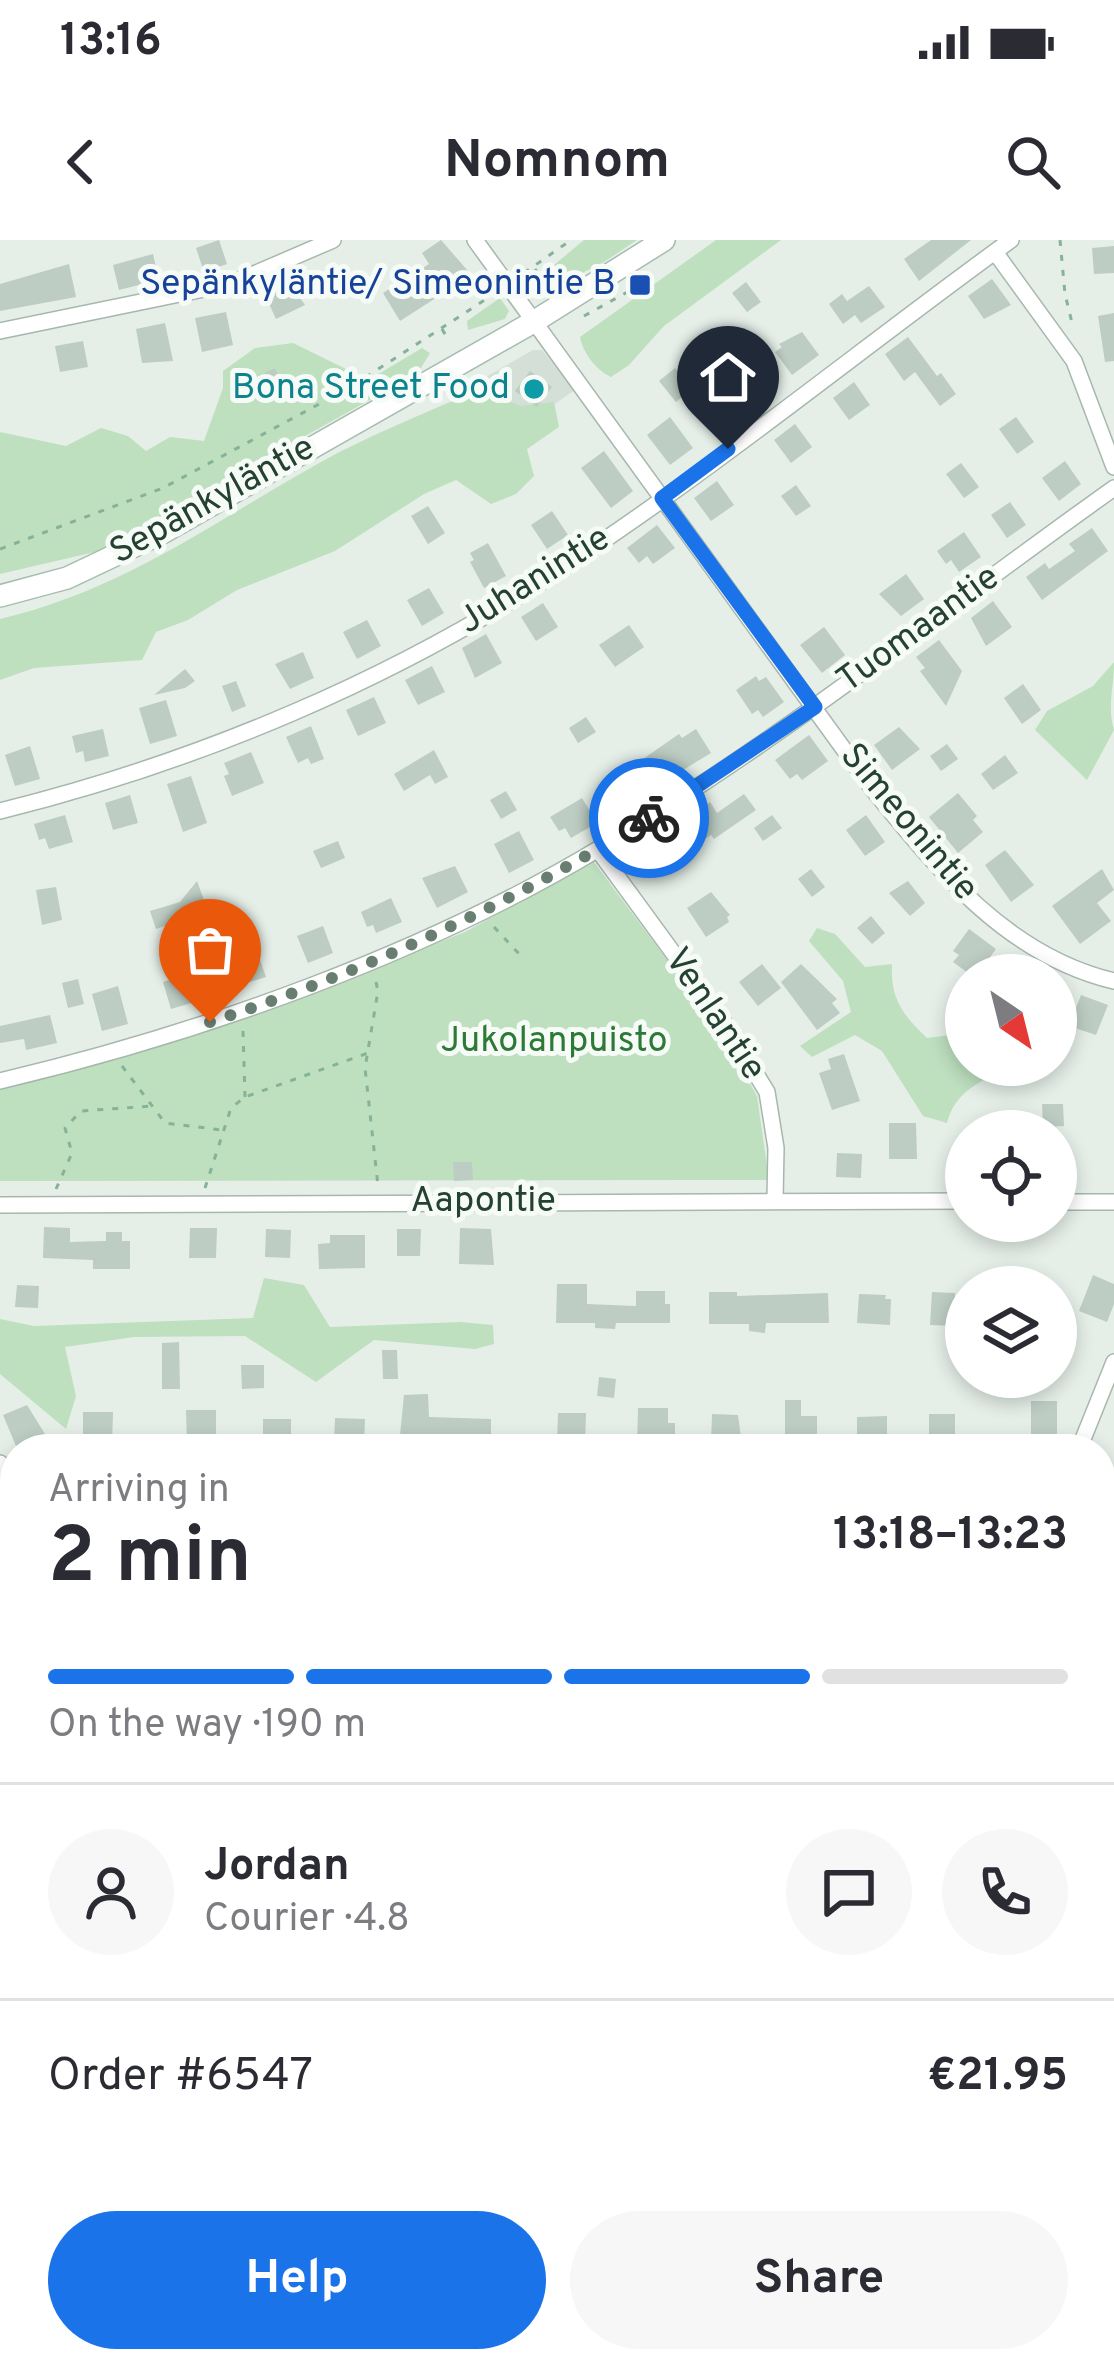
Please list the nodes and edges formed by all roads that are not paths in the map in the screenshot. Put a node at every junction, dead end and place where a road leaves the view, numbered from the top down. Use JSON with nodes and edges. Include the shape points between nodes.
{"nodes":[{"id":1,"x":333,"y":240,"type":"edge"},
{"id":2,"x":475,"y":240,"type":"edge"},
{"id":3,"x":664,"y":240,"type":"edge"},
{"id":4,"x":1011,"y":240,"type":"edge"},
{"id":5,"x":995,"y":251,"type":"junction"},
{"id":6,"x":535,"y":321,"type":"junction"},
{"id":7,"x":0,"y":331,"type":"edge"},
{"id":8,"x":1114,"y":467,"type":"edge"},
{"id":9,"x":1114,"y":488,"type":"edge"},
{"id":10,"x":662,"y":498,"type":"junction"},
{"id":11,"x":0,"y":596,"type":"edge"},
{"id":12,"x":815,"y":707,"type":"junction"},
{"id":13,"x":0,"y":811,"type":"edge"},
{"id":14,"x":598,"y":850,"type":"junction"},
{"id":15,"x":1114,"y":981,"type":"edge"},
{"id":16,"x":0,"y":1081,"type":"edge"},
{"id":17,"x":775,"y":1200,"type":"junction"},
{"id":18,"x":945,"y":1201,"type":"edge"},
{"id":19,"x":1077,"y":1202,"type":"edge"},
{"id":20,"x":1114,"y":1202,"type":"edge"},
{"id":21,"x":0,"y":1205,"type":"edge"},
{"id":22,"x":1114,"y":1362,"type":"edge"},
{"id":23,"x":1085,"y":1434,"type":"edge"}],
"edges":[{"from":1,"to":7,"type":"street","via":[[233,283]]},
{"from":2,"to":6,"type":"street","name":"Simeonintie"},
{"from":3,"to":6,"type":"main road","name":"Sepänkyläntie"},
{"from":4,"to":5,"type":"street","name":"Juhanintie"},
{"from":5,"to":8,"type":"street","via":[[1074,361]]},
{"from":5,"to":10,"type":"street","name":"Juhanintie"},
{"from":6,"to":10,"type":"street","name":"Simeonintie"},
{"from":6,"to":11,"type":"main road","name":"Sepänkyläntie","via":[[123,554]]},
{"from":9,"to":12,"type":"street","name":"Tuomaantie"},
{"from":10,"to":12,"type":"street","name":"Simeonintie"},
{"from":10,"to":13,"type":"street","name":"Juhanintie","via":[[450,635],[268,724]]},
{"from":12,"to":14,"type":"street","name":"Tuomaantie"},
{"from":12,"to":15,"type":"street","name":"Simeonintie","via":[[936,868],[978,909]]},
{"from":14,"to":16,"type":"street","name":"Tuomaantie","via":[[481,913],[241,1011]]},
{"from":14,"to":17,"type":"street","name":"Venlantie","via":[[766,1092]]},
{"from":17,"to":18,"type":"street","name":"Aapontie"},
{"from":17,"to":21,"type":"street","name":"Aapontie"},
{"from":19,"to":20,"type":"street"},
{"from":22,"to":23,"type":"street"}]}
